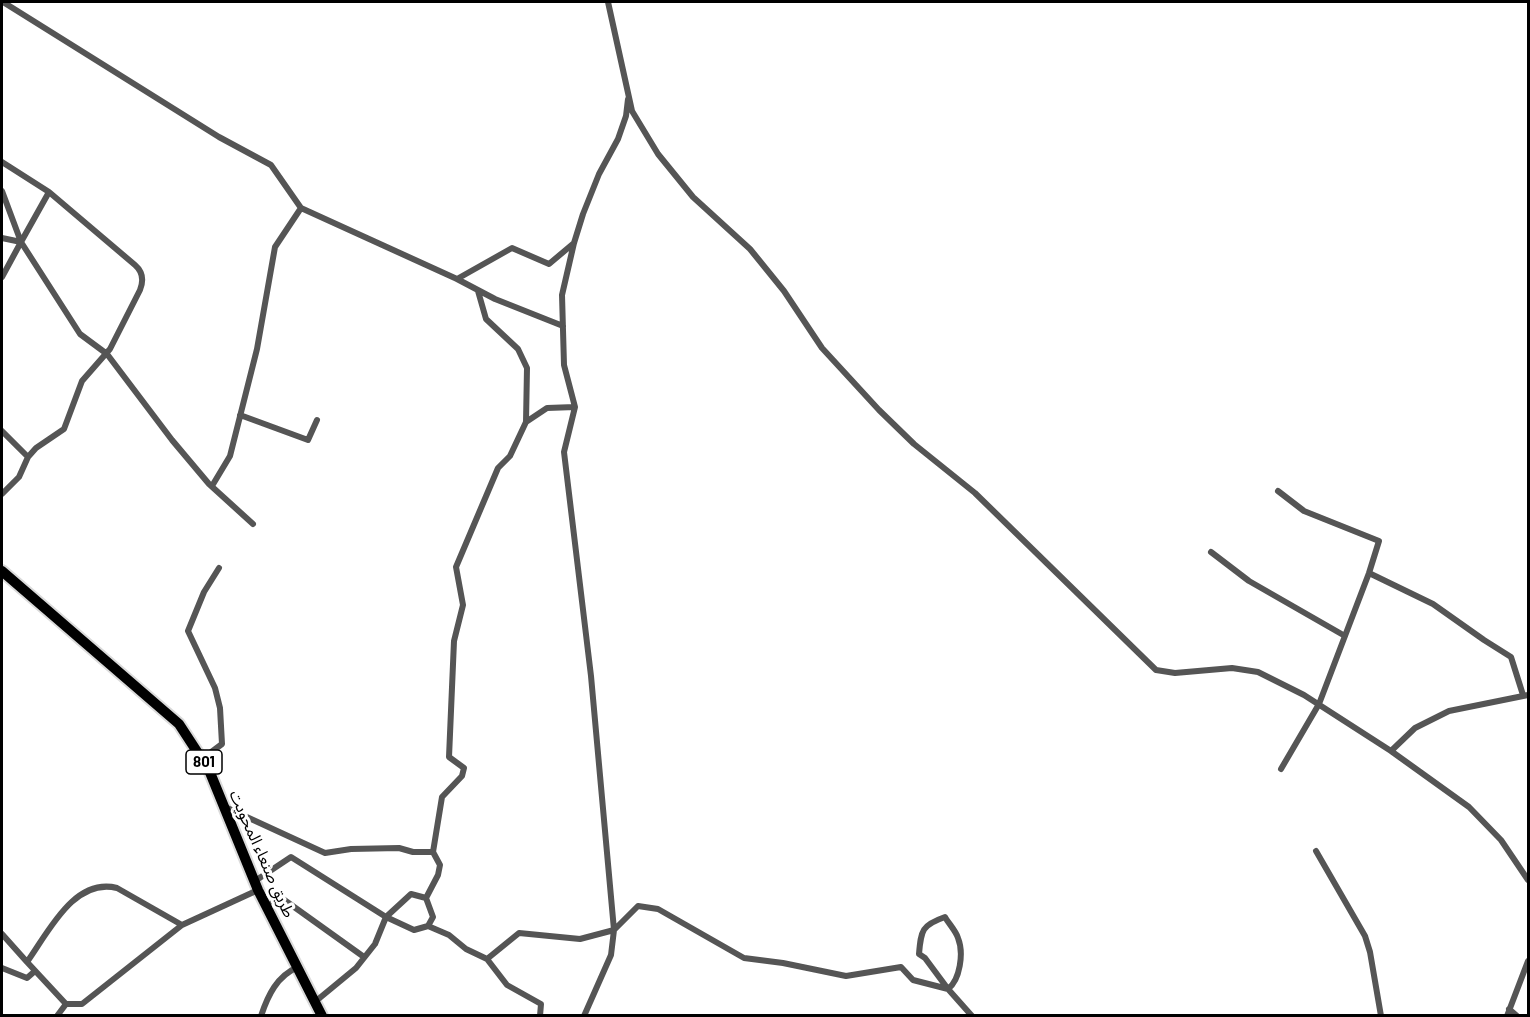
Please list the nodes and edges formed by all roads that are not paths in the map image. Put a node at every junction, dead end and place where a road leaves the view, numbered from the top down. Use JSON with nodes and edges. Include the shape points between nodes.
{"nodes":[{"id":1,"x":3,"y":2,"type":"edge"},
{"id":2,"x":608,"y":2,"type":"edge"},
{"id":3,"x":629,"y":95,"type":"junction"},
{"id":4,"x":2,"y":162,"type":"edge"},
{"id":5,"x":2,"y":191,"type":"edge"},
{"id":6,"x":49,"y":192,"type":"junction"},
{"id":7,"x":301,"y":208,"type":"junction"},
{"id":8,"x":2,"y":237,"type":"edge"},
{"id":9,"x":21,"y":242,"type":"junction"},
{"id":10,"x":574,"y":243,"type":"junction"},
{"id":11,"x":2,"y":277,"type":"edge"},
{"id":12,"x":457,"y":279,"type":"junction"},
{"id":13,"x":478,"y":291,"type":"junction"},
{"id":14,"x":563,"y":326,"type":"junction"},
{"id":15,"x":107,"y":354,"type":"junction"},
{"id":16,"x":575,"y":407,"type":"junction"},
{"id":17,"x":240,"y":415,"type":"junction"},
{"id":18,"x":317,"y":420,"type":"dead end"},
{"id":19,"x":526,"y":422,"type":"junction"},
{"id":20,"x":2,"y":431,"type":"edge"},
{"id":21,"x":28,"y":457,"type":"junction"},
{"id":22,"x":212,"y":486,"type":"junction"},
{"id":23,"x":1278,"y":490,"type":"dead end"},
{"id":24,"x":2,"y":494,"type":"edge"},
{"id":25,"x":253,"y":524,"type":"dead end"},
{"id":26,"x":1211,"y":552,"type":"dead end"},
{"id":27,"x":219,"y":568,"type":"dead end"},
{"id":28,"x":2,"y":571,"type":"edge"},
{"id":29,"x":1369,"y":573,"type":"junction"},
{"id":30,"x":1345,"y":636,"type":"junction"},
{"id":31,"x":1526,"y":695,"type":"edge"},
{"id":32,"x":1319,"y":704,"type":"junction"},
{"id":33,"x":1391,"y":751,"type":"junction"},
{"id":34,"x":202,"y":759,"type":"junction"},
{"id":35,"x":1281,"y":769,"type":"dead end"},
{"id":36,"x":225,"y":807,"type":"junction"},
{"id":37,"x":1316,"y":851,"type":"dead end"},
{"id":38,"x":433,"y":852,"type":"junction"},
{"id":39,"x":1528,"y":880,"type":"edge"},
{"id":40,"x":256,"y":886,"type":"junction"},
{"id":41,"x":426,"y":898,"type":"junction"},
{"id":42,"x":266,"y":906,"type":"junction"},
{"id":43,"x":386,"y":917,"type":"junction"},
{"id":44,"x":182,"y":925,"type":"junction"},
{"id":45,"x":428,"y":926,"type":"junction"},
{"id":46,"x":614,"y":930,"type":"junction"},
{"id":47,"x":2,"y":934,"type":"edge"},
{"id":48,"x":364,"y":957,"type":"junction"},
{"id":49,"x":487,"y":959,"type":"junction"},
{"id":50,"x":1528,"y":961,"type":"edge"},
{"id":51,"x":27,"y":962,"type":"junction"},
{"id":52,"x":298,"y":967,"type":"junction"},
{"id":53,"x":2,"y":968,"type":"edge"},
{"id":54,"x":35,"y":971,"type":"junction"},
{"id":55,"x":948,"y":989,"type":"junction"},
{"id":56,"x":316,"y":1001,"type":"junction"},
{"id":57,"x":66,"y":1004,"type":"junction"},
{"id":58,"x":1508,"y":1012,"type":"edge"},
{"id":59,"x":57,"y":1016,"type":"edge"},
{"id":60,"x":261,"y":1016,"type":"edge"},
{"id":61,"x":322,"y":1016,"type":"edge"},
{"id":62,"x":540,"y":1016,"type":"edge"},
{"id":63,"x":584,"y":1016,"type":"edge"},
{"id":64,"x":972,"y":1016,"type":"edge"},
{"id":65,"x":1381,"y":1016,"type":"edge"},
{"id":66,"x":1517,"y":1016,"type":"edge"}],
"edges":[{"from":1,"to":7,"type":"street","via":[[271,165]]},
{"from":2,"to":3,"type":"street"},
{"from":3,"to":10,"type":"street","via":[[618,139],[598,174]]},
{"from":3,"to":32,"type":"street","via":[[632,111],[658,154],[693,197],[750,249],[822,348],[914,444],[975,493],[1156,670],[1175,673],[1232,668],[1258,672]]},
{"from":4,"to":6,"type":"street"},
{"from":5,"to":9,"type":"street"},
{"from":6,"to":9,"type":"street"},
{"from":6,"to":15,"type":"street","via":[[141,272],[142,287]]},
{"from":7,"to":12,"type":"street"},
{"from":7,"to":17,"type":"street","via":[[275,247],[257,349]]},
{"from":8,"to":9,"type":"street"},
{"from":9,"to":11,"type":"street"},
{"from":9,"to":15,"type":"street","via":[[80,334]]},
{"from":10,"to":12,"type":"street","via":[[549,264],[512,248]]},
{"from":10,"to":14,"type":"street","via":[[562,295]]},
{"from":12,"to":13,"type":"street"},
{"from":13,"to":14,"type":"street"},
{"from":13,"to":19,"type":"street","via":[[486,319],[518,349],[527,368]]},
{"from":14,"to":16,"type":"street","via":[[564,365]]},
{"from":15,"to":21,"type":"street","via":[[85,377],[64,429]]},
{"from":15,"to":22,"type":"street"},
{"from":16,"to":19,"type":"street","via":[[547,408]]},
{"from":16,"to":46,"type":"street","via":[[564,452],[591,676]]},
{"from":17,"to":18,"type":"street","via":[[308,440]]},
{"from":17,"to":22,"type":"street","via":[[230,456]]},
{"from":19,"to":38,"type":"street","via":[[510,456],[498,468],[456,567],[463,605],[454,641],[449,757],[464,768],[462,776],[442,797]]},
{"from":20,"to":21,"type":"street"},
{"from":21,"to":24,"type":"street","via":[[19,477]]},
{"from":22,"to":25,"type":"street"},
{"from":23,"to":29,"type":"street","via":[[1304,511],[1379,541]]},
{"from":26,"to":30,"type":"street","via":[[1249,581]]},
{"from":27,"to":34,"type":"street","via":[[204,591],[188,631],[215,688],[219,708],[222,744]]},
{"from":28,"to":34,"type":"main road","name":"طريق صنعاء المحويت","number":"801","via":[[179,724]]},
{"from":29,"to":30,"type":"street"},
{"from":29,"to":31,"type":"street","via":[[1433,604],[1511,657]]},
{"from":30,"to":32,"type":"street"},
{"from":31,"to":33,"type":"street","via":[[1449,711],[1415,728]]},
{"from":32,"to":33,"type":"street"},
{"from":32,"to":35,"type":"street"},
{"from":33,"to":39,"type":"street","via":[[1470,807],[1501,840]]},
{"from":34,"to":36,"type":"main road","name":"طريق صنعاء المحويت","number":"801"},
{"from":36,"to":38,"type":"street","via":[[325,853],[399,848]]},
{"from":36,"to":40,"type":"main road","name":"طريق صنعاء المحويت","number":"801"},
{"from":37,"to":65,"type":"street","via":[[1365,936]]},
{"from":38,"to":41,"type":"street","via":[[440,865]]},
{"from":40,"to":42,"type":"main road","name":"طريق صنعاء المحويت","number":"801"},
{"from":40,"to":43,"type":"street","via":[[291,857]]},
{"from":40,"to":44,"type":"street"},
{"from":41,"to":43,"type":"street","via":[[411,894]]},
{"from":41,"to":45,"type":"street","via":[[434,917]]},
{"from":42,"to":48,"type":"street","via":[[284,899]]},
{"from":42,"to":52,"type":"main road","name":"طريق صنعاء المحويت","number":"801"},
{"from":43,"to":45,"type":"street","via":[[414,930]]},
{"from":43,"to":48,"type":"street","via":[[375,944]]},
{"from":44,"to":51,"type":"street","via":[[117,888],[91,888],[65,909]]},
{"from":44,"to":57,"type":"street","via":[[82,1004]]},
{"from":45,"to":49,"type":"street"},
{"from":46,"to":49,"type":"street","via":[[580,939],[519,933]]},
{"from":46,"to":55,"type":"street","via":[[638,906],[658,909],[744,958],[846,976],[901,967],[913,980]]},
{"from":46,"to":63,"type":"street","via":[[611,956]]},
{"from":47,"to":51,"type":"street"},
{"from":48,"to":56,"type":"street"},
{"from":49,"to":62,"type":"street","via":[[507,985],[541,1004]]},
{"from":50,"to":58,"type":"street"},
{"from":51,"to":54,"type":"street"},
{"from":52,"to":56,"type":"main road","name":"طريق صنعاء المحويت","number":"801"},
{"from":52,"to":60,"type":"street","via":[[287,972],[268,995]]},
{"from":53,"to":54,"type":"street","via":[[27,978]]},
{"from":54,"to":57,"type":"street"},
{"from":55,"to":55,"type":"street","via":[[955,984],[960,961],[959,939],[945,917],[930,922],[920,934],[919,954]]},
{"from":55,"to":64,"type":"street"},
{"from":56,"to":61,"type":"main road","name":"طريق صنعاء المحويت","number":"801"},
{"from":57,"to":59,"type":"street"},
{"from":58,"to":66,"type":"street"}]}
